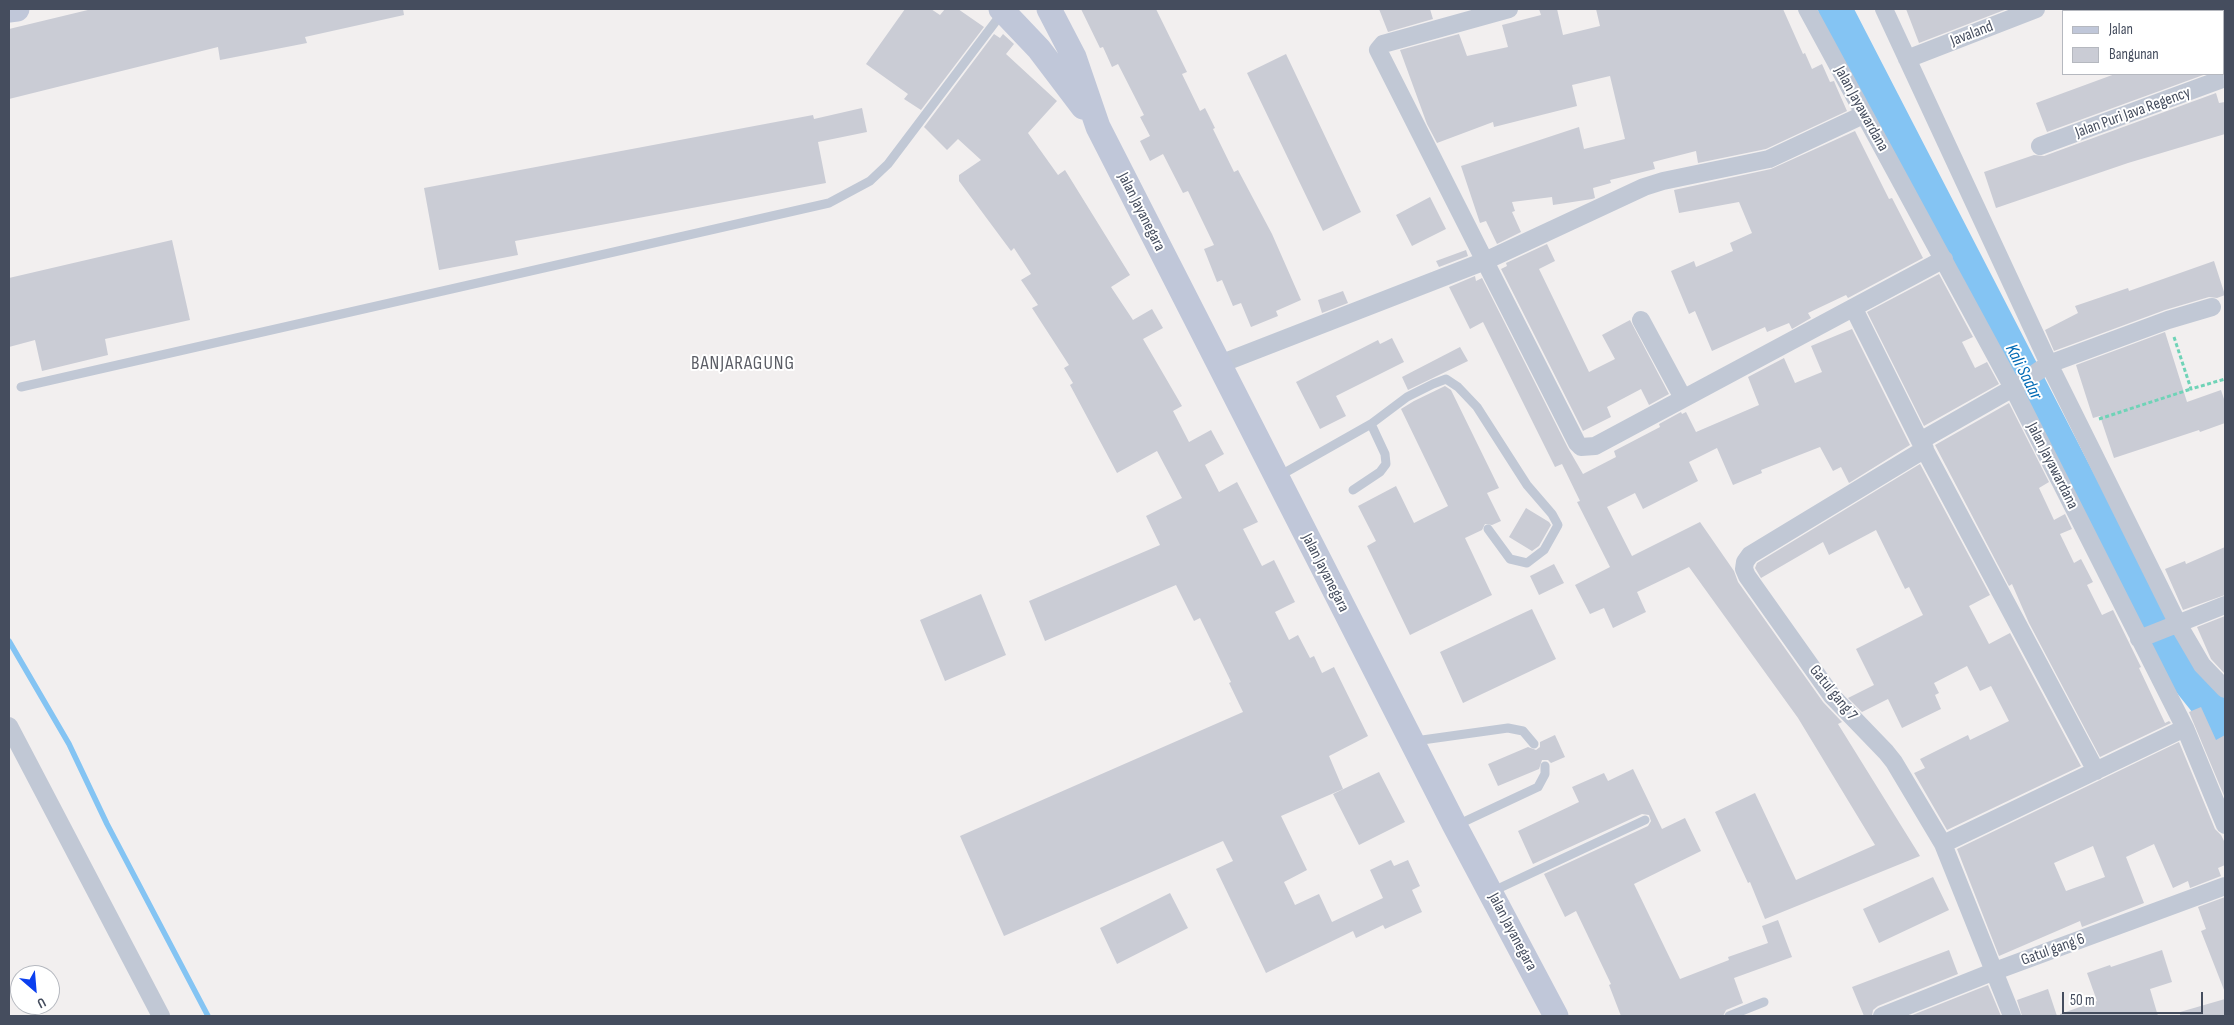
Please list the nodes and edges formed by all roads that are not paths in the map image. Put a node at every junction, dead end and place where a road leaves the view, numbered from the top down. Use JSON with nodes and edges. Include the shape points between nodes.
{"nodes":[{"id":1,"x":17,"y":9,"type":"edge"},
{"id":2,"x":1050,"y":9,"type":"edge"},
{"id":3,"x":1509,"y":9,"type":"edge"},
{"id":4,"x":1807,"y":9,"type":"edge"},
{"id":5,"x":1884,"y":9,"type":"edge"},
{"id":6,"x":2036,"y":9,"type":"edge"},
{"id":7,"x":9,"y":10,"type":"edge"},
{"id":8,"x":1002,"y":10,"type":"edge"},
{"id":9,"x":1906,"y":59,"type":"junction"},
{"id":10,"x":2225,"y":78,"type":"edge"},
{"id":11,"x":1863,"y":115,"type":"junction"},
{"id":12,"x":1098,"y":127,"type":"junction"},
{"id":13,"x":2040,"y":146,"type":"dead end"},
{"id":14,"x":1944,"y":259,"type":"junction"},
{"id":15,"x":1485,"y":261,"type":"junction"},
{"id":16,"x":2212,"y":307,"type":"dead end"},
{"id":17,"x":1854,"y":309,"type":"junction"},
{"id":18,"x":1641,"y":320,"type":"dead end"},
{"id":19,"x":1220,"y":364,"type":"junction"},
{"id":20,"x":2043,"y":367,"type":"junction"},
{"id":21,"x":2017,"y":384,"type":"junction"},
{"id":22,"x":21,"y":387,"type":"dead end"},
{"id":23,"x":1683,"y":398,"type":"junction"},
{"id":24,"x":1371,"y":424,"type":"junction"},
{"id":25,"x":1922,"y":445,"type":"junction"},
{"id":26,"x":1276,"y":477,"type":"junction"},
{"id":27,"x":1353,"y":490,"type":"dead end"},
{"id":28,"x":1488,"y":529,"type":"dead end"},
{"id":29,"x":2225,"y":605,"type":"edge"},
{"id":30,"x":2173,"y":626,"type":"junction"},
{"id":31,"x":2144,"y":637,"type":"junction"},
{"id":32,"x":2225,"y":690,"type":"edge"},
{"id":33,"x":9,"y":726,"type":"edge"},
{"id":34,"x":2185,"y":728,"type":"junction"},
{"id":35,"x":1412,"y":741,"type":"junction"},
{"id":36,"x":1534,"y":744,"type":"dead end"},
{"id":37,"x":1545,"y":766,"type":"dead end"},
{"id":38,"x":2096,"y":771,"type":"junction"},
{"id":39,"x":1645,"y":820,"type":"dead end"},
{"id":40,"x":1455,"y":826,"type":"junction"},
{"id":41,"x":2225,"y":826,"type":"edge"},
{"id":42,"x":1943,"y":844,"type":"junction"},
{"id":43,"x":2225,"y":886,"type":"edge"},
{"id":44,"x":1491,"y":892,"type":"junction"},
{"id":45,"x":1996,"y":971,"type":"junction"},
{"id":46,"x":1764,"y":1002,"type":"dead end"},
{"id":47,"x":161,"y":1016,"type":"edge"},
{"id":48,"x":1556,"y":1016,"type":"edge"},
{"id":49,"x":1729,"y":1016,"type":"edge"},
{"id":50,"x":1882,"y":1016,"type":"edge"},
{"id":51,"x":2012,"y":1016,"type":"edge"}],
"edges":[{"from":1,"to":7,"type":"main road"},
{"from":2,"to":12,"type":"main road","name":"Jalan Jayanegara","via":[[1074,58]]},
{"from":3,"to":15,"type":"street","via":[[1383,44],[1378,50]]},
{"from":4,"to":11,"type":"street","name":"Jalan Jayawardana"},
{"from":5,"to":9,"type":"street"},
{"from":6,"to":9,"type":"street","name":"Javaland"},
{"from":8,"to":12,"type":"main road","name":"Jalan Jayanegara","via":[[1040,48]]},
{"from":8,"to":22,"type":"lane","via":[[888,164],[870,181],[830,203]]},
{"from":9,"to":20,"type":"street"},
{"from":10,"to":13,"type":"street","name":"Jalan Puri Java Regency"},
{"from":11,"to":14,"type":"street","name":"Jalan Jayawardana"},
{"from":11,"to":15,"type":"street","via":[[1769,159],[1644,187]]},
{"from":12,"to":19,"type":"main road","name":"Jalan Jayanegara"},
{"from":14,"to":17,"type":"street"},
{"from":14,"to":21,"type":"street","name":"Jalan Jayawardana"},
{"from":15,"to":19,"type":"street"},
{"from":15,"to":23,"type":"street","via":[[1581,447],[1595,446]]},
{"from":16,"to":20,"type":"street"},
{"from":17,"to":23,"type":"street"},
{"from":17,"to":25,"type":"street"},
{"from":18,"to":23,"type":"street"},
{"from":19,"to":26,"type":"main road","name":"Jalan Jayanegara"},
{"from":20,"to":21,"type":"street"},
{"from":20,"to":30,"type":"street"},
{"from":21,"to":25,"type":"street"},
{"from":21,"to":31,"type":"street","name":"Jalan Jayawardana"},
{"from":24,"to":26,"type":"lane"},
{"from":24,"to":27,"type":"lane","via":[[1385,454],[1386,464],[1380,472]]},
{"from":24,"to":28,"type":"lane","via":[[1407,398],[1434,384],[1446,379],[1458,387],[1477,407],[1558,526],[1544,550],[1526,563],[1510,558]]},
{"from":25,"to":38,"type":"street"},
{"from":25,"to":42,"type":"street","name":"Gatul gang 7","via":[[1750,555],[1744,569],[1832,696],[1886,752]]},
{"from":26,"to":35,"type":"main road","name":"Jalan Jayanegara"},
{"from":29,"to":30,"type":"street"},
{"from":30,"to":31,"type":"street"},
{"from":30,"to":32,"type":"street"},
{"from":31,"to":34,"type":"street","name":"Jalan Jayawardana"},
{"from":33,"to":47,"type":"street"},
{"from":34,"to":38,"type":"street"},
{"from":34,"to":41,"type":"street","name":"Jalan Jayawardana"},
{"from":35,"to":36,"type":"lane","via":[[1508,728],[1523,731]]},
{"from":35,"to":40,"type":"main road","name":"Jalan Jayanegara"},
{"from":37,"to":40,"type":"lane","via":[[1545,774],[1538,786]]},
{"from":38,"to":42,"type":"street"},
{"from":39,"to":44,"type":"lane"},
{"from":40,"to":44,"type":"main road","name":"Jalan Jayanegara"},
{"from":42,"to":45,"type":"street","name":"Gatul gang 7"},
{"from":43,"to":45,"type":"street","name":"Gatul gang 6"},
{"from":44,"to":48,"type":"main road","name":"Jalan Jayanegara"},
{"from":45,"to":50,"type":"street","name":"Gatul gang 6"},
{"from":45,"to":51,"type":"street","name":"Gatul gang 7"},
{"from":46,"to":49,"type":"lane"}]}
